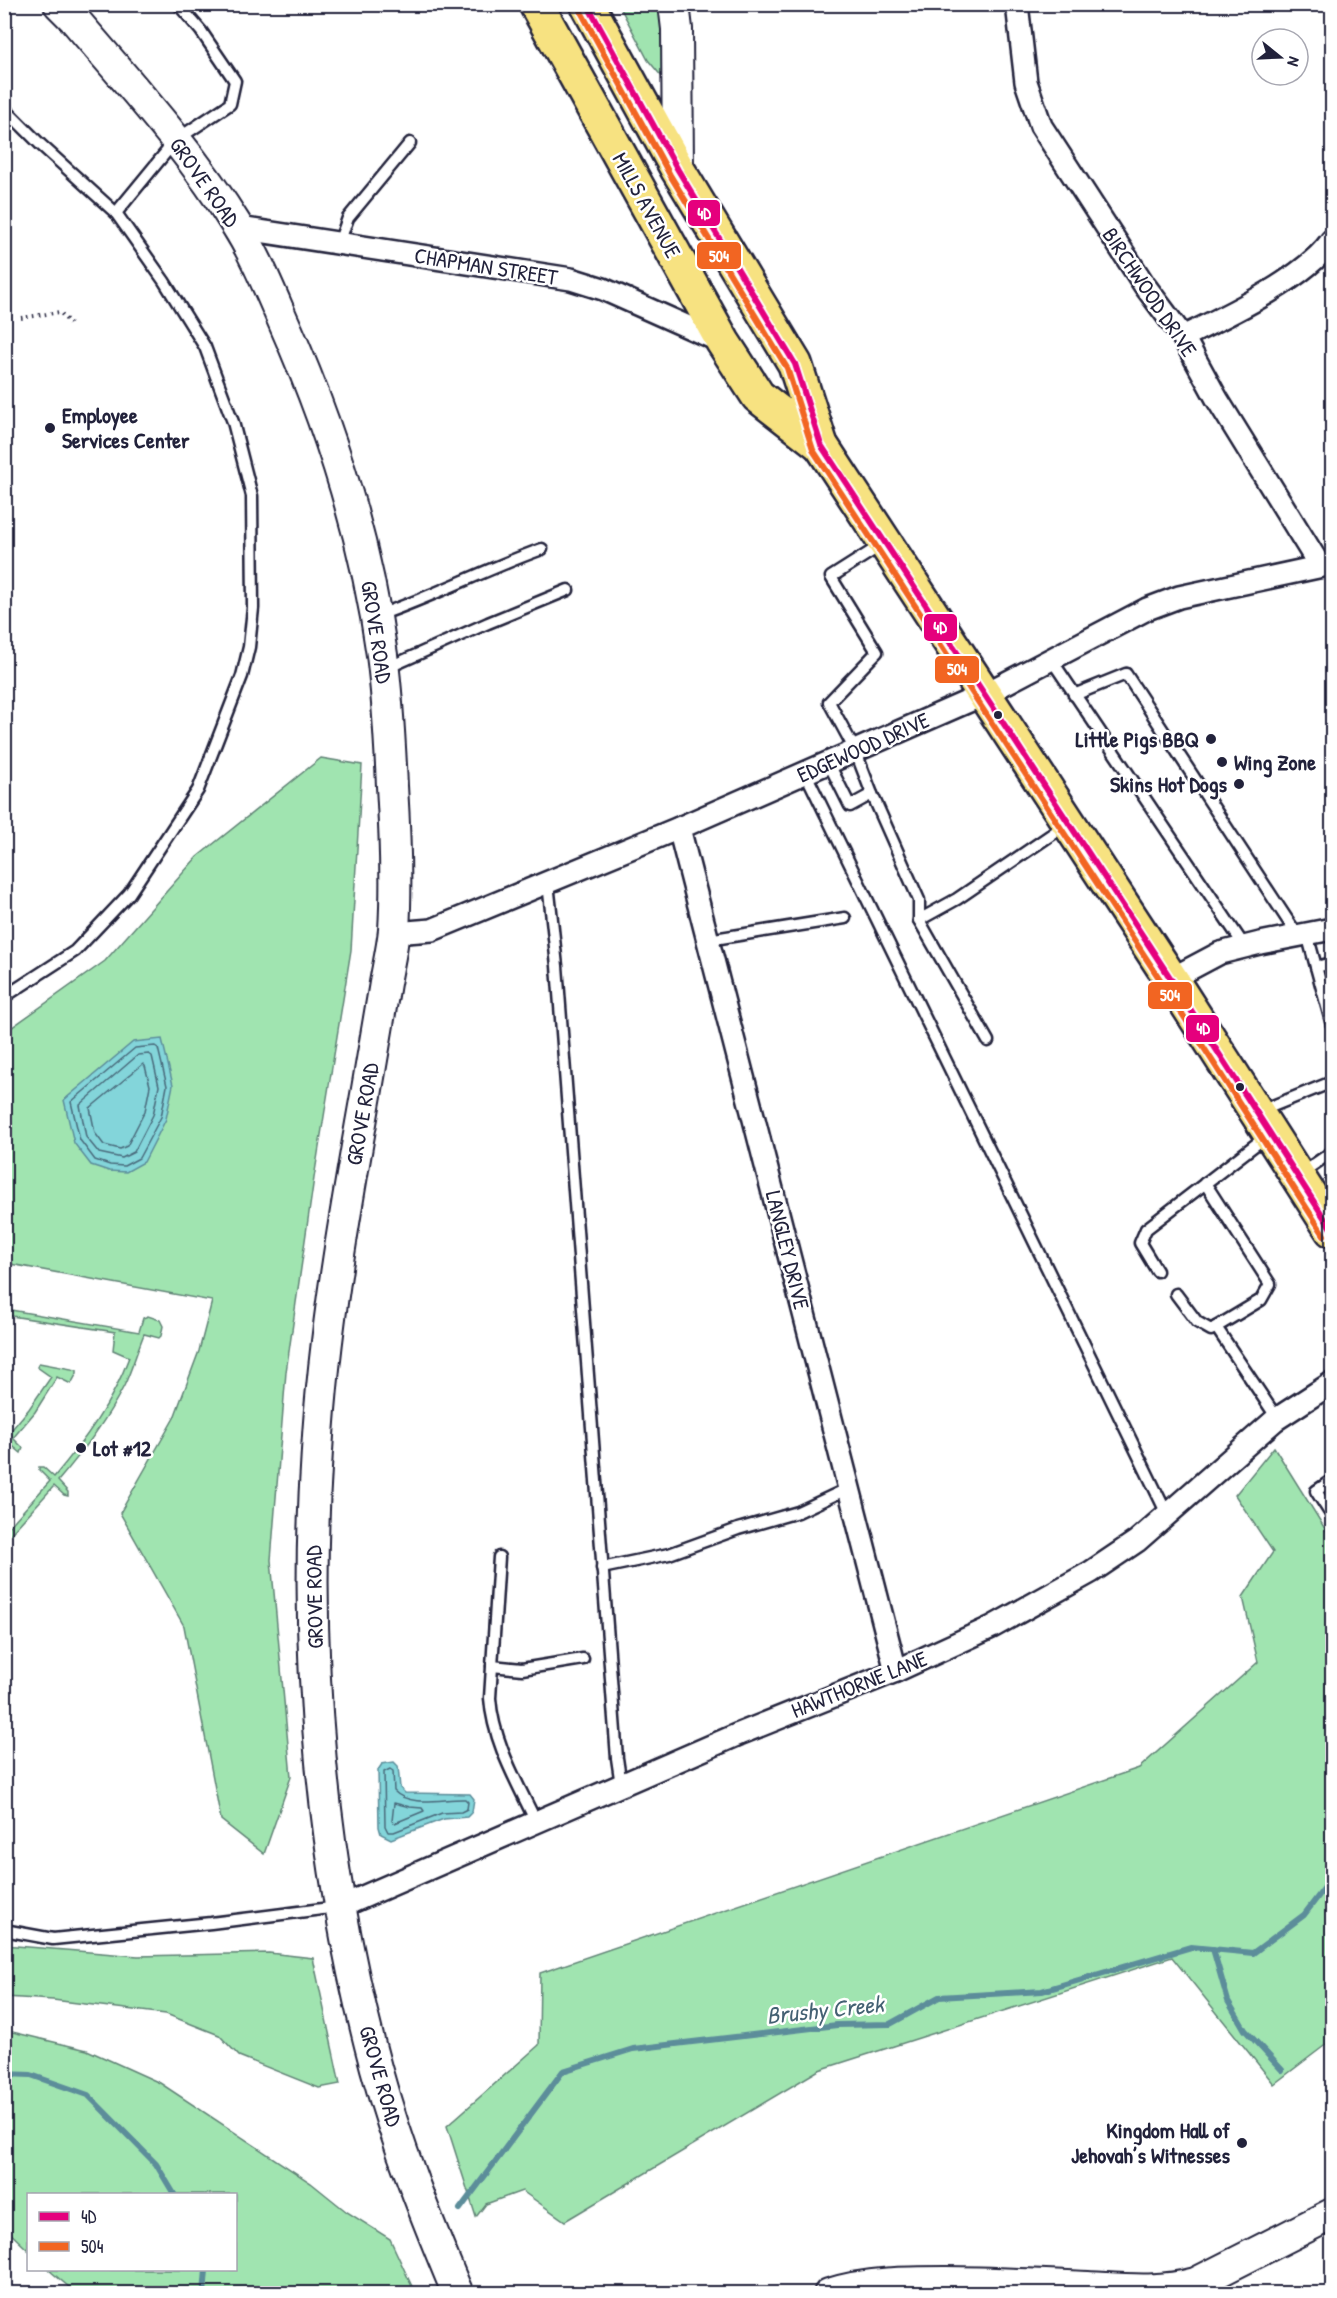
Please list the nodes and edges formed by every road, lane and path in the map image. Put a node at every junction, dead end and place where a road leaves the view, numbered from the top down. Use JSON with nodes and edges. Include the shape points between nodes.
{"nodes":[{"id":1,"x":59,"y":4,"type":"edge"},
{"id":2,"x":178,"y":4,"type":"edge"},
{"id":3,"x":536,"y":4,"type":"edge"},
{"id":4,"x":587,"y":4,"type":"edge"},
{"id":5,"x":674,"y":4,"type":"edge"},
{"id":6,"x":1017,"y":4,"type":"edge"},
{"id":7,"x":4,"y":108,"type":"edge"},
{"id":8,"x":176,"y":140,"type":"junction"},
{"id":9,"x":410,"y":143,"type":"dead end"},
{"id":10,"x":678,"y":170,"type":"junction"},
{"id":11,"x":116,"y":213,"type":"junction"},
{"id":12,"x":239,"y":228,"type":"junction"},
{"id":13,"x":1332,"y":240,"type":"edge"},
{"id":14,"x":339,"y":243,"type":"junction"},
{"id":15,"x":21,"y":318,"type":"dead end"},
{"id":16,"x":70,"y":324,"type":"dead end"},
{"id":17,"x":1183,"y":337,"type":"junction"},
{"id":18,"x":723,"y":342,"type":"junction"},
{"id":19,"x":821,"y":445,"type":"junction"},
{"id":20,"x":886,"y":542,"type":"junction"},
{"id":21,"x":542,"y":549,"type":"dead end"},
{"id":22,"x":1326,"y":565,"type":"edge"},
{"id":23,"x":568,"y":590,"type":"dead end"},
{"id":24,"x":375,"y":616,"type":"junction"},
{"id":25,"x":1051,"y":659,"type":"junction"},
{"id":26,"x":384,"y":670,"type":"junction"},
{"id":27,"x":985,"y":694,"type":"junction"},
{"id":28,"x":1074,"y":695,"type":"junction"},
{"id":29,"x":855,"y":750,"type":"junction"},
{"id":30,"x":828,"y":762,"type":"junction"},
{"id":31,"x":805,"y":772,"type":"junction"},
{"id":32,"x":872,"y":794,"type":"junction"},
{"id":33,"x":1068,"y":823,"type":"junction"},
{"id":34,"x":679,"y":828,"type":"junction"},
{"id":35,"x":548,"y":883,"type":"junction"},
{"id":36,"x":846,"y":918,"type":"dead end"},
{"id":37,"x":919,"y":920,"type":"junction"},
{"id":38,"x":1332,"y":929,"type":"edge"},
{"id":39,"x":394,"y":933,"type":"junction"},
{"id":40,"x":1302,"y":935,"type":"junction"},
{"id":41,"x":708,"y":940,"type":"junction"},
{"id":42,"x":1245,"y":947,"type":"junction"},
{"id":43,"x":1332,"y":963,"type":"edge"},
{"id":44,"x":1316,"y":967,"type":"junction"},
{"id":45,"x":1171,"y":979,"type":"junction"},
{"id":46,"x":4,"y":997,"type":"edge"},
{"id":47,"x":1332,"y":1025,"type":"edge"},
{"id":48,"x":988,"y":1041,"type":"dead end"},
{"id":49,"x":1332,"y":1082,"type":"edge"},
{"id":50,"x":1264,"y":1123,"type":"junction"},
{"id":51,"x":1332,"y":1152,"type":"edge"},
{"id":52,"x":1298,"y":1176,"type":"junction"},
{"id":53,"x":1205,"y":1183,"type":"junction"},
{"id":54,"x":1332,"y":1230,"type":"edge"},
{"id":55,"x":1157,"y":1271,"type":"dead end"},
{"id":56,"x":1176,"y":1294,"type":"dead end"},
{"id":57,"x":1216,"y":1327,"type":"junction"},
{"id":58,"x":1332,"y":1383,"type":"edge"},
{"id":59,"x":1277,"y":1418,"type":"junction"},
{"id":60,"x":1332,"y":1480,"type":"edge"},
{"id":61,"x":849,"y":1488,"type":"junction"},
{"id":62,"x":1167,"y":1514,"type":"junction"},
{"id":63,"x":1332,"y":1516,"type":"edge"},
{"id":64,"x":499,"y":1557,"type":"dead end"},
{"id":65,"x":602,"y":1568,"type":"junction"},
{"id":66,"x":583,"y":1659,"type":"dead end"},
{"id":67,"x":492,"y":1666,"type":"junction"},
{"id":68,"x":896,"y":1671,"type":"junction"},
{"id":69,"x":621,"y":1785,"type":"junction"},
{"id":70,"x":536,"y":1822,"type":"junction"},
{"id":71,"x":340,"y":1907,"type":"junction"},
{"id":72,"x":4,"y":1930,"type":"edge"},
{"id":73,"x":1332,"y":2214,"type":"edge"},
{"id":74,"x":1199,"y":2288,"type":"edge"},
{"id":75,"x":458,"y":2294,"type":"edge"},
{"id":76,"x":829,"y":2294,"type":"edge"}],
"edges":[{"from":1,"to":8,"type":"main road","name":"GROVE ROAD"},
{"from":2,"to":8,"type":"lane","via":[[235,81],[230,104]]},
{"from":3,"to":18,"type":"main road","name":"MILLS AVENUE"},
{"from":4,"to":10,"type":"main road","name":"MILLS AVENUE"},
{"from":5,"to":10,"type":"main road"},
{"from":6,"to":17,"type":"street","name":"BIRCHWOOD DRIVE","via":[[1026,82],[1041,126],[1145,286]]},
{"from":7,"to":11,"type":"lane"},
{"from":8,"to":11,"type":"lane"},
{"from":8,"to":12,"type":"main road","name":"GROVE ROAD"},
{"from":9,"to":14,"type":"lane","via":[[348,218]]},
{"from":10,"to":19,"type":"main road","name":"MILLS AVENUE","via":[[795,364]]},
{"from":11,"to":46,"type":"lane","via":[[205,347],[233,422],[252,496],[253,608],[249,647],[242,676],[198,790],[129,894],[75,951]]},
{"from":12,"to":14,"type":"street","name":"CHAPMAN STREET"},
{"from":12,"to":24,"type":"main road","name":"GROVE ROAD","via":[[298,356],[335,452]]},
{"from":13,"to":17,"type":"street","via":[[1307,266],[1272,289]]},
{"from":14,"to":18,"type":"street","name":"CHAPMAN STREET","via":[[571,279],[603,289]]},
{"from":15,"to":16,"type":"path","via":[[60,312]]},
{"from":17,"to":22,"type":"street","name":"BIRCHWOOD DRIVE","via":[[1217,399]]},
{"from":18,"to":19,"type":"main road","name":"MILLS AVENUE","via":[[758,396]]},
{"from":19,"to":20,"type":"main road","name":"MILLS AVENUE"},
{"from":20,"to":27,"type":"main road","name":"MILLS AVENUE"},
{"from":20,"to":29,"type":"lane","via":[[831,576],[877,652],[829,702]]},
{"from":21,"to":24,"type":"lane"},
{"from":22,"to":25,"type":"street","name":"EDGEWOOD DRIVE","via":[[1179,597],[1147,609]]},
{"from":23,"to":26,"type":"lane"},
{"from":24,"to":26,"type":"main road","name":"GROVE ROAD"},
{"from":25,"to":27,"type":"street","name":"EDGEWOOD DRIVE"},
{"from":25,"to":28,"type":"lane"},
{"from":26,"to":39,"type":"main road","name":"GROVE ROAD","via":[[396,846]]},
{"from":27,"to":29,"type":"street","name":"EDGEWOOD DRIVE"},
{"from":27,"to":33,"type":"main road","name":"MILLS AVENUE"},
{"from":28,"to":40,"type":"lane","via":[[1126,674]]},
{"from":28,"to":42,"type":"lane"},
{"from":29,"to":30,"type":"street","name":"EDGEWOOD DRIVE"},
{"from":29,"to":32,"type":"lane"},
{"from":30,"to":31,"type":"street","name":"EDGEWOOD DRIVE"},
{"from":30,"to":32,"type":"lane","via":[[850,806]]},
{"from":31,"to":34,"type":"street","name":"EDGEWOOD DRIVE"},
{"from":31,"to":62,"type":"lane"},
{"from":32,"to":37,"type":"lane","via":[[919,900]]},
{"from":33,"to":37,"type":"lane","via":[[957,899]]},
{"from":33,"to":45,"type":"main road","name":"MILLS AVENUE"},
{"from":34,"to":35,"type":"street","name":"EDGEWOOD DRIVE"},
{"from":34,"to":41,"type":"street","name":"LANGLEY DRIVE"},
{"from":35,"to":39,"type":"street","name":"EDGEWOOD DRIVE","via":[[432,930]]},
{"from":35,"to":65,"type":"lane"},
{"from":36,"to":41,"type":"lane"},
{"from":37,"to":48,"type":"lane"},
{"from":38,"to":40,"type":"street"},
{"from":39,"to":71,"type":"main road","name":"GROVE ROAD","via":[[347,1205],[328,1334],[317,1449],[311,1569],[315,1674],[321,1765]]},
{"from":40,"to":42,"type":"street"},
{"from":40,"to":44,"type":"lane"},
{"from":41,"to":61,"type":"street","name":"LANGLEY DRIVE"},
{"from":42,"to":45,"type":"street","via":[[1220,953]]},
{"from":43,"to":44,"type":"lane"},
{"from":44,"to":47,"type":"lane"},
{"from":45,"to":50,"type":"main road","name":"MILLS AVENUE"},
{"from":49,"to":50,"type":"lane"},
{"from":50,"to":52,"type":"main road","name":"MILLS AVENUE"},
{"from":50,"to":53,"type":"lane"},
{"from":51,"to":52,"type":"lane"},
{"from":52,"to":54,"type":"main road","name":"MILLS AVENUE"},
{"from":53,"to":55,"type":"lane","via":[[1146,1229],[1140,1243]]},
{"from":53,"to":57,"type":"lane","via":[[1270,1284],[1261,1300]]},
{"from":56,"to":57,"type":"lane","via":[[1197,1322],[1211,1330]]},
{"from":57,"to":59,"type":"lane"},
{"from":58,"to":59,"type":"street","name":"HAWTHORNE LANE"},
{"from":59,"to":62,"type":"street","name":"HAWTHORNE LANE"},
{"from":60,"to":63,"type":"lane","via":[[1316,1491]]},
{"from":61,"to":65,"type":"lane","via":[[798,1512],[669,1554]]},
{"from":61,"to":68,"type":"street","name":"LANGLEY DRIVE"},
{"from":62,"to":68,"type":"street","name":"HAWTHORNE LANE","via":[[1137,1541],[1091,1572],[992,1627]]},
{"from":64,"to":67,"type":"lane"},
{"from":65,"to":69,"type":"lane"},
{"from":66,"to":67,"type":"lane","via":[[522,1669]]},
{"from":67,"to":70,"type":"lane","via":[[491,1707],[497,1738]]},
{"from":68,"to":69,"type":"street","name":"HAWTHORNE LANE"},
{"from":69,"to":70,"type":"street","name":"HAWTHORNE LANE"},
{"from":70,"to":71,"type":"street","name":"HAWTHORNE LANE"},
{"from":71,"to":72,"type":"lane","via":[[54,1939]]},
{"from":71,"to":75,"type":"main road","name":"GROVE ROAD","via":[[377,2072],[420,2202]]},
{"from":73,"to":74,"type":"main road"},
{"from":74,"to":76,"type":"main road","via":[[1147,2290],[992,2282],[896,2282],[845,2288]]}]}
